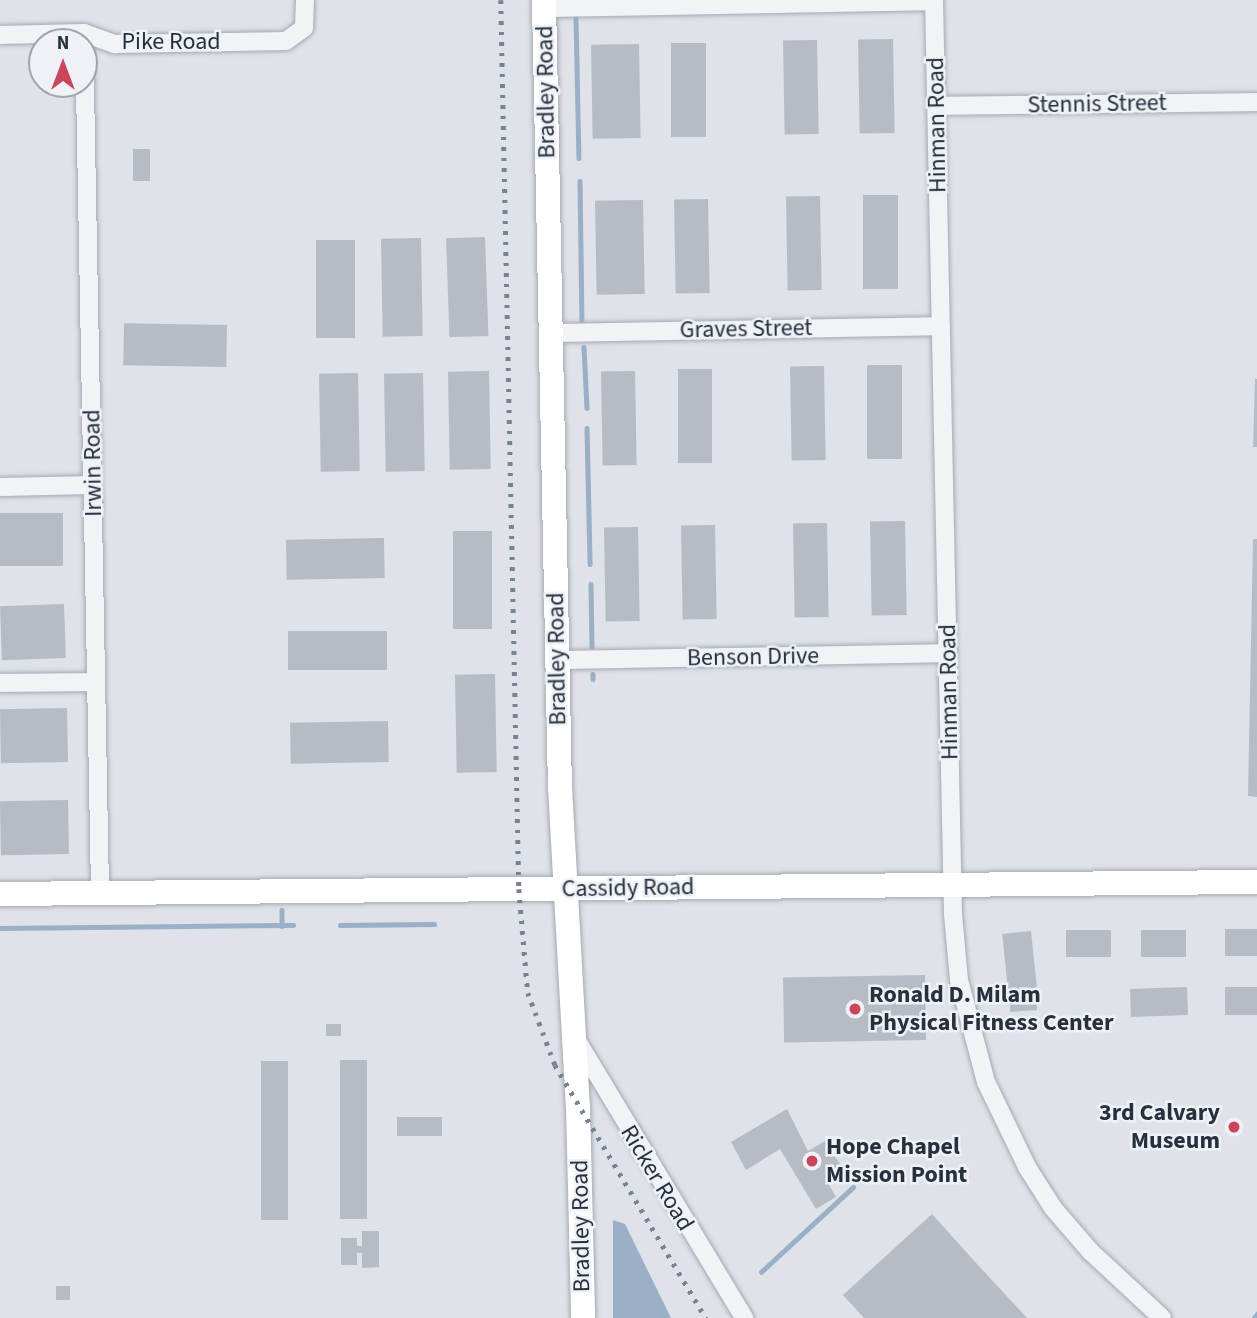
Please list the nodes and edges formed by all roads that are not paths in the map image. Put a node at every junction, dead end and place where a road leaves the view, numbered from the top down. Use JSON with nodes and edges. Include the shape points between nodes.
{"nodes":[{"id":1,"x":306,"y":0,"type":"edge"},
{"id":2,"x":934,"y":0,"type":"edge"},
{"id":3,"x":545,"y":4,"type":"edge"},
{"id":4,"x":28,"y":34,"type":"edge"},
{"id":5,"x":0,"y":35,"type":"edge"},
{"id":6,"x":98,"y":38,"type":"edge"},
{"id":7,"x":85,"y":98,"type":"edge"},
{"id":8,"x":1257,"y":102,"type":"edge"},
{"id":9,"x":937,"y":106,"type":"junction"},
{"id":10,"x":941,"y":326,"type":"junction"},
{"id":11,"x":551,"y":333,"type":"junction"},
{"id":12,"x":93,"y":485,"type":"junction"},
{"id":13,"x":0,"y":487,"type":"edge"},
{"id":14,"x":948,"y":653,"type":"junction"},
{"id":15,"x":557,"y":660,"type":"junction"},
{"id":16,"x":96,"y":682,"type":"junction"},
{"id":17,"x":0,"y":683,"type":"edge"},
{"id":18,"x":1257,"y":883,"type":"edge"},
{"id":19,"x":953,"y":885,"type":"junction"},
{"id":20,"x":565,"y":888,"type":"junction"},
{"id":21,"x":100,"y":892,"type":"junction"},
{"id":22,"x":0,"y":894,"type":"edge"},
{"id":23,"x":574,"y":1035,"type":"junction"},
{"id":24,"x":583,"y":1318,"type":"edge"},
{"id":25,"x":744,"y":1318,"type":"edge"},
{"id":26,"x":1162,"y":1318,"type":"edge"}],
"edges":[{"from":1,"to":6,"type":"street","name":"Pike Road","via":[[306,21],[300,34],[286,41],[115,44]]},
{"from":2,"to":3,"type":"street"},
{"from":2,"to":9,"type":"street","name":"Hinman Road"},
{"from":3,"to":11,"type":"street","name":"Bradley Road"},
{"from":4,"to":5,"type":"street","name":"Pike Road"},
{"from":7,"to":12,"type":"street","name":"Irwin Road"},
{"from":8,"to":9,"type":"street","name":"Stennis Street"},
{"from":9,"to":10,"type":"street","name":"Hinman Road"},
{"from":10,"to":11,"type":"street","name":"Graves Street"},
{"from":10,"to":14,"type":"street","name":"Hinman Road"},
{"from":11,"to":15,"type":"street","name":"Bradley Road"},
{"from":12,"to":13,"type":"street"},
{"from":12,"to":16,"type":"street","name":"Irwin Road"},
{"from":14,"to":15,"type":"street","name":"Benson Drive"},
{"from":14,"to":19,"type":"street","name":"Hinman Road"},
{"from":15,"to":20,"type":"street","name":"Bradley Road"},
{"from":16,"to":17,"type":"street"},
{"from":16,"to":21,"type":"street","name":"Irwin Road"},
{"from":18,"to":19,"type":"street","name":"Cassidy Road"},
{"from":19,"to":20,"type":"street","name":"Cassidy Road"},
{"from":19,"to":26,"type":"street","name":"Hinman Road","via":[[966,1014],[986,1083],[1008,1130],[1053,1208],[1090,1251]]},
{"from":20,"to":21,"type":"street","name":"Cassidy Road"},
{"from":20,"to":23,"type":"street","name":"Bradley Road"},
{"from":21,"to":22,"type":"street","name":"Cassidy Road"},
{"from":23,"to":24,"type":"street","name":"Bradley Road"},
{"from":23,"to":25,"type":"street","name":"Ricker Road"}]}
